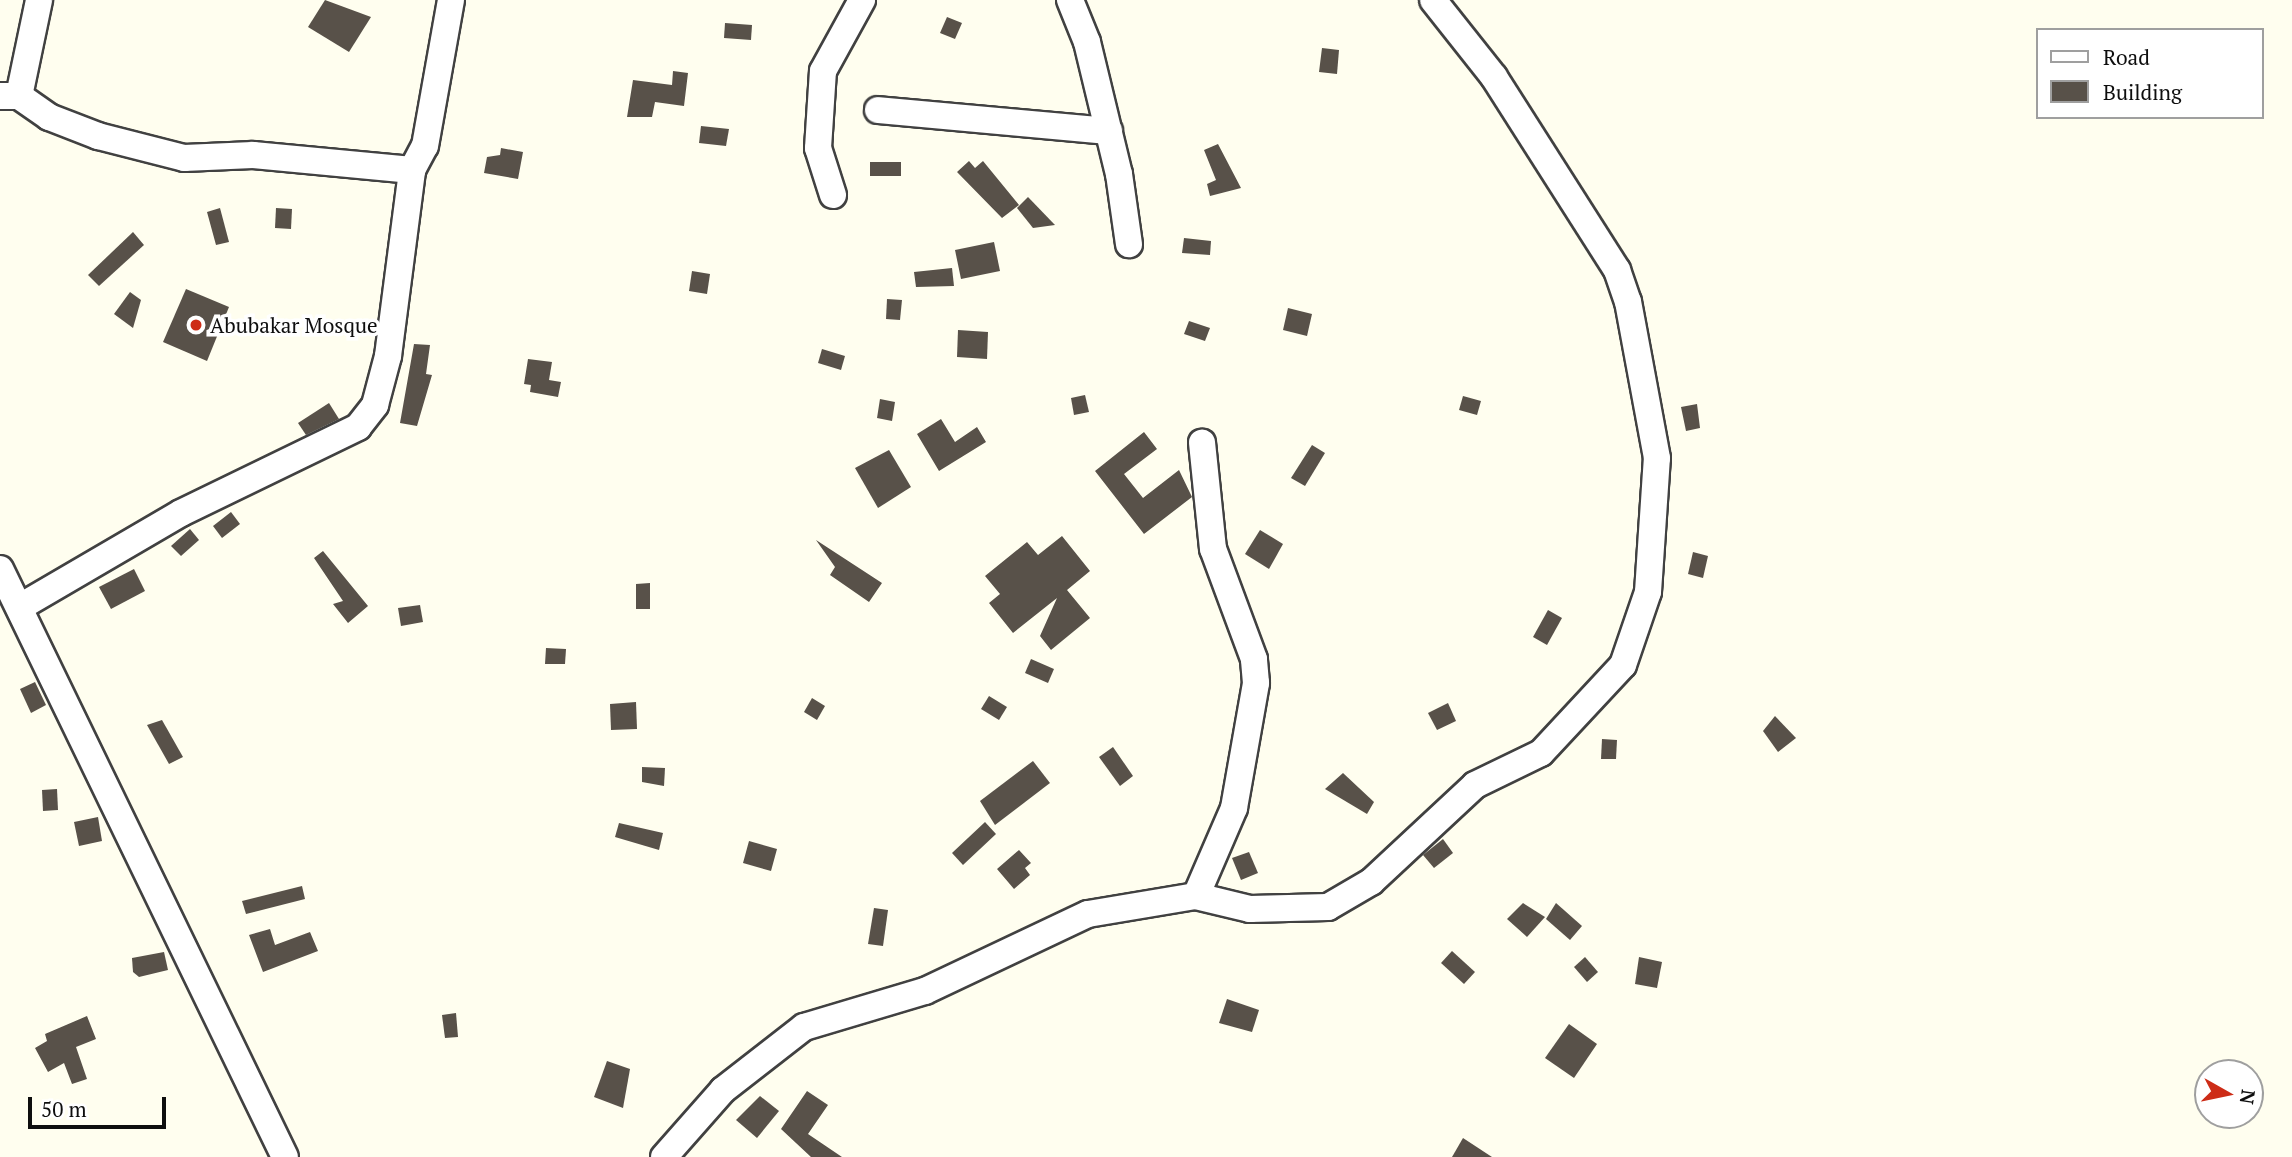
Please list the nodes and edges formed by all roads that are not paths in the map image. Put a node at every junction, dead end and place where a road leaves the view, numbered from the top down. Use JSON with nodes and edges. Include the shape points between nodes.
{"nodes":[{"id":1,"x":39,"y":0,"type":"edge"},
{"id":2,"x":451,"y":0,"type":"edge"},
{"id":3,"x":862,"y":0,"type":"edge"},
{"id":4,"x":1070,"y":0,"type":"edge"},
{"id":5,"x":1433,"y":0,"type":"edge"},
{"id":6,"x":10,"y":96,"type":"edge"},
{"id":7,"x":878,"y":110,"type":"dead end"},
{"id":8,"x":1109,"y":131,"type":"junction"},
{"id":9,"x":412,"y":170,"type":"junction"},
{"id":10,"x":833,"y":195,"type":"dead end"},
{"id":11,"x":1129,"y":244,"type":"dead end"},
{"id":12,"x":1202,"y":443,"type":"dead end"},
{"id":13,"x":0,"y":569,"type":"edge"},
{"id":14,"x":20,"y":607,"type":"junction"},
{"id":15,"x":1196,"y":896,"type":"junction"},
{"id":16,"x":285,"y":1157,"type":"edge"},
{"id":17,"x":664,"y":1157,"type":"edge"}],
"edges":[{"from":1,"to":6,"type":"street"},
{"from":2,"to":9,"type":"street","via":[[425,146]]},
{"from":3,"to":10,"type":"street","via":[[823,71],[818,148]]},
{"from":4,"to":8,"type":"street"},
{"from":5,"to":15,"type":"street","via":[[1494,77],[1617,270],[1628,302],[1657,458],[1642,619],[1623,665],[1570,726],[1541,753],[1475,785],[1371,882],[1328,907],[1307,911],[1250,909]]},
{"from":6,"to":9,"type":"street","via":[[98,136],[184,158],[253,155]]},
{"from":7,"to":8,"type":"street"},
{"from":8,"to":11,"type":"street"},
{"from":9,"to":14,"type":"street","via":[[382,384],[358,426],[181,513]]},
{"from":12,"to":15,"type":"street","via":[[1213,549],[1254,659],[1256,682],[1234,808]]},
{"from":13,"to":14,"type":"street"},
{"from":14,"to":16,"type":"street"},
{"from":15,"to":17,"type":"street","via":[[1088,914],[925,991],[804,1027],[723,1090]]}]}
